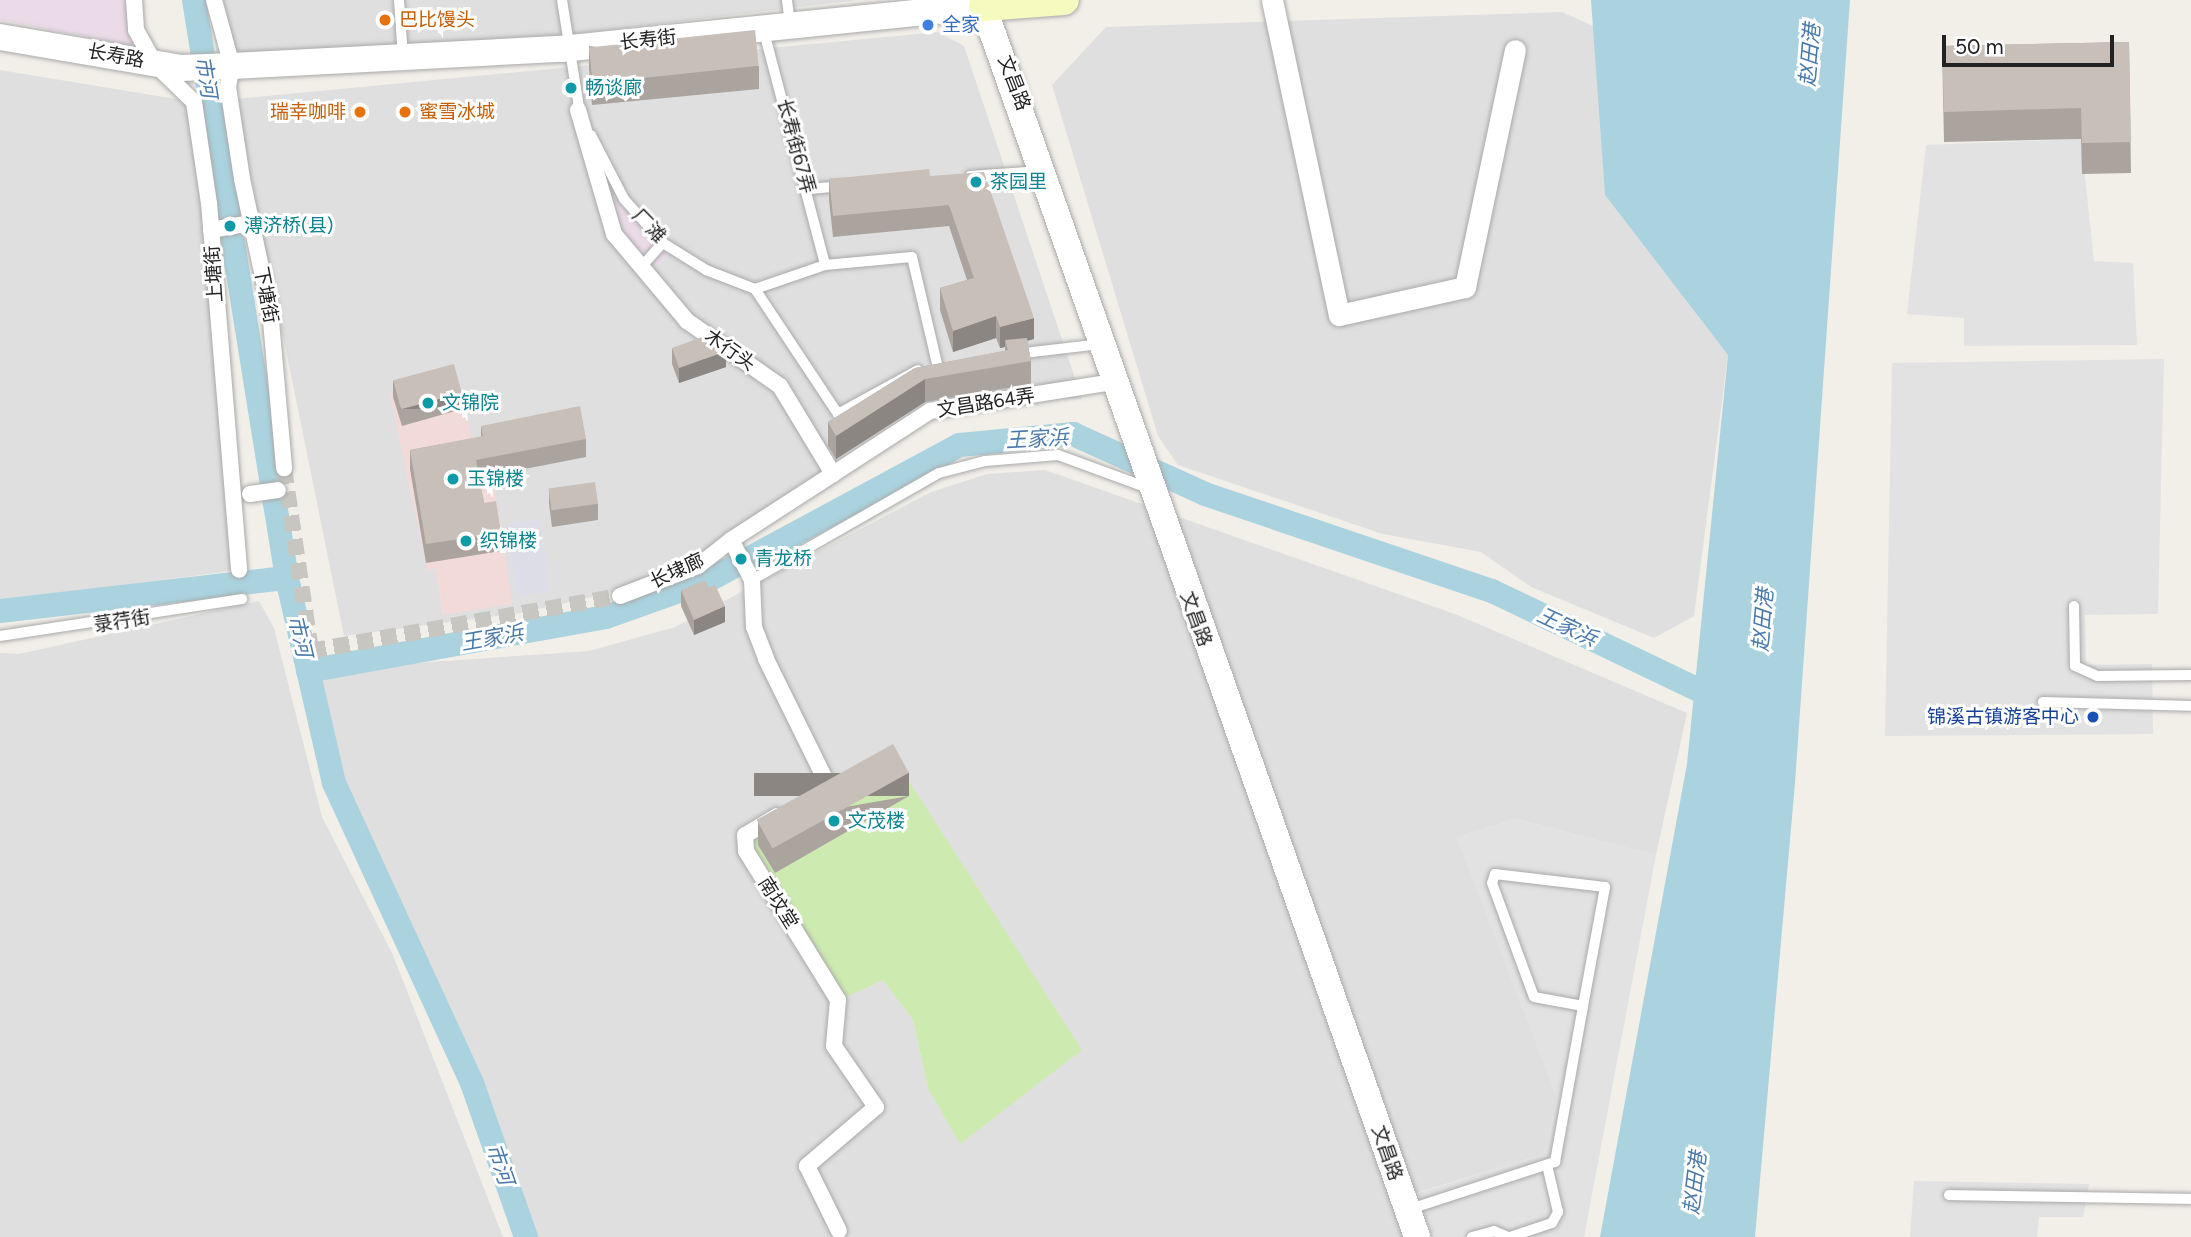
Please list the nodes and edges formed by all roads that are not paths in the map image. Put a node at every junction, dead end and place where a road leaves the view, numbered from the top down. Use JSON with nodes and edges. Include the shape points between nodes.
{"nodes":[{"id":1,"x":134,"y":0,"type":"edge"},
{"id":2,"x":214,"y":0,"type":"edge"},
{"id":3,"x":399,"y":0,"type":"edge"},
{"id":4,"x":562,"y":0,"type":"edge"},
{"id":5,"x":1064,"y":0,"type":"edge"},
{"id":6,"x":1272,"y":0,"type":"edge"},
{"id":7,"x":983,"y":3,"type":"edge"},
{"id":8,"x":789,"y":13,"type":"edge"},
{"id":9,"x":763,"y":28,"type":"junction"},
{"id":10,"x":0,"y":37,"type":"edge"},
{"id":11,"x":565,"y":48,"type":"junction"},
{"id":12,"x":1515,"y":50,"type":"dead end"},
{"id":13,"x":403,"y":57,"type":"junction"},
{"id":14,"x":154,"y":63,"type":"junction"},
{"id":15,"x":232,"y":66,"type":"junction"},
{"id":16,"x":578,"y":110,"type":"junction"},
{"id":17,"x":1044,"y":171,"type":"junction"},
{"id":18,"x":961,"y":177,"type":"edge"},
{"id":19,"x":864,"y":184,"type":"edge"},
{"id":20,"x":809,"y":189,"type":"junction"},
{"id":21,"x":245,"y":224,"type":"junction"},
{"id":22,"x":215,"y":229,"type":"junction"},
{"id":23,"x":663,"y":243,"type":"junction"},
{"id":24,"x":825,"y":265,"type":"junction"},
{"id":25,"x":642,"y":266,"type":"junction"},
{"id":26,"x":755,"y":289,"type":"junction"},
{"id":27,"x":1102,"y":344,"type":"junction"},
{"id":28,"x":1006,"y":356,"type":"edge"},
{"id":29,"x":951,"y":362,"type":"edge"},
{"id":30,"x":937,"y":364,"type":"junction"},
{"id":31,"x":1114,"y":382,"type":"junction"},
{"id":32,"x":284,"y":468,"type":"tunnel mouth"},
{"id":33,"x":833,"y":474,"type":"junction"},
{"id":34,"x":1148,"y":488,"type":"junction"},
{"id":35,"x":278,"y":490,"type":"dead end"},
{"id":36,"x":250,"y":494,"type":"dead end"},
{"id":37,"x":733,"y":544,"type":"junction"},
{"id":38,"x":239,"y":570,"type":"dead end"},
{"id":39,"x":750,"y":577,"type":"junction"},
{"id":40,"x":620,"y":596,"type":"tunnel mouth"},
{"id":41,"x":242,"y":599,"type":"dead end"},
{"id":42,"x":2074,"y":606,"type":"dead end"},
{"id":43,"x":0,"y":636,"type":"edge"},
{"id":44,"x":2191,"y":675,"type":"edge"},
{"id":45,"x":2043,"y":702,"type":"dead end"},
{"id":46,"x":2191,"y":705,"type":"edge"},
{"id":47,"x":1583,"y":1006,"type":"junction"},
{"id":48,"x":1547,"y":1165,"type":"junction"},
{"id":49,"x":1949,"y":1195,"type":"dead end"},
{"id":50,"x":2191,"y":1199,"type":"edge"},
{"id":51,"x":1407,"y":1210,"type":"junction"},
{"id":52,"x":839,"y":1231,"type":"dead end"},
{"id":53,"x":1417,"y":1237,"type":"edge"},
{"id":54,"x":1472,"y":1237,"type":"edge"},
{"id":55,"x":1509,"y":1237,"type":"edge"}],
"edges":[{"from":1,"to":14,"type":"street","name":"上塘街","via":[[136,30]]},
{"from":2,"to":15,"type":"street","name":"下塘街"},
{"from":3,"to":13,"type":"lane"},
{"from":4,"to":11,"type":"lane","name":"厂滩"},
{"from":5,"to":7,"type":"main road","name":"长寿街"},
{"from":6,"to":12,"type":"street","via":[[1339,315],[1465,287]]},
{"from":7,"to":8,"type":"street","name":"长寿街"},
{"from":7,"to":17,"type":"street","name":"文昌路"},
{"from":8,"to":9,"type":"street","name":"长寿街"},
{"from":9,"to":11,"type":"street","name":"长寿街"},
{"from":9,"to":20,"type":"lane","name":"长寿街67弄"},
{"from":10,"to":14,"type":"street","name":"长寿路"},
{"from":11,"to":13,"type":"street","name":"长寿街"},
{"from":11,"to":16,"type":"lane","name":"厂滩"},
{"from":13,"to":15,"type":"street","name":"长寿街"},
{"from":14,"to":15,"type":"street","name":"长寿路","via":[[181,68]]},
{"from":14,"to":22,"type":"street","name":"上塘街","via":[[194,102]]},
{"from":15,"to":21,"type":"street","name":"下塘街","via":[[228,87]]},
{"from":16,"to":23,"type":"lane","name":"厂滩","via":[[624,199]]},
{"from":16,"to":25,"type":"street","name":"木行头","via":[[614,234]]},
{"from":17,"to":18,"type":"lane"},
{"from":17,"to":27,"type":"street","name":"文昌路"},
{"from":19,"to":20,"type":"lane"},
{"from":20,"to":24,"type":"lane","name":"长寿街67弄"},
{"from":21,"to":22,"type":"street"},
{"from":21,"to":32,"type":"street","name":"下塘街","via":[[270,310]]},
{"from":22,"to":38,"type":"street","name":"上塘街"},
{"from":23,"to":25,"type":"lane"},
{"from":23,"to":26,"type":"lane","name":"厂滩","via":[[706,270]]},
{"from":24,"to":26,"type":"lane"},
{"from":24,"to":30,"type":"lane","via":[[912,257]]},
{"from":25,"to":33,"type":"street","name":"木行头","via":[[687,321],[780,386]]},
{"from":26,"to":30,"type":"lane","via":[[838,414],[902,375]]},
{"from":27,"to":28,"type":"lane"},
{"from":27,"to":31,"type":"street","name":"文昌路"},
{"from":29,"to":30,"type":"lane"},
{"from":31,"to":33,"type":"street","name":"文昌路64弄","via":[[930,411]]},
{"from":31,"to":34,"type":"street","name":"文昌路"},
{"from":33,"to":37,"type":"street"},
{"from":34,"to":39,"type":"lane","via":[[1058,455],[985,461],[939,473]]},
{"from":34,"to":51,"type":"street","name":"文昌路"},
{"from":35,"to":36,"type":"street"},
{"from":37,"to":39,"type":"street"},
{"from":37,"to":40,"type":"street","name":"长埭廊","via":[[698,566]]},
{"from":39,"to":52,"type":"street","name":"南坟堂","via":[[754,627],[797,732],[829,787],[745,835],[746,851],[838,1000],[834,1046],[876,1107],[807,1166]]},
{"from":41,"to":43,"type":"lane","name":"菉荇街"},
{"from":42,"to":44,"type":"lane","via":[[2075,666],[2097,676]]},
{"from":45,"to":46,"type":"lane"},
{"from":47,"to":47,"type":"lane","via":[[1605,887],[1495,874],[1492,883],[1534,997]]},
{"from":47,"to":48,"type":"lane","via":[[1555,1162]]},
{"from":48,"to":51,"type":"lane"},
{"from":48,"to":55,"type":"lane","via":[[1558,1212],[1552,1223]]},
{"from":49,"to":50,"type":"lane"},
{"from":51,"to":53,"type":"street","name":"文昌路"},
{"from":54,"to":55,"type":"lane","via":[[1494,1231]]}]}
